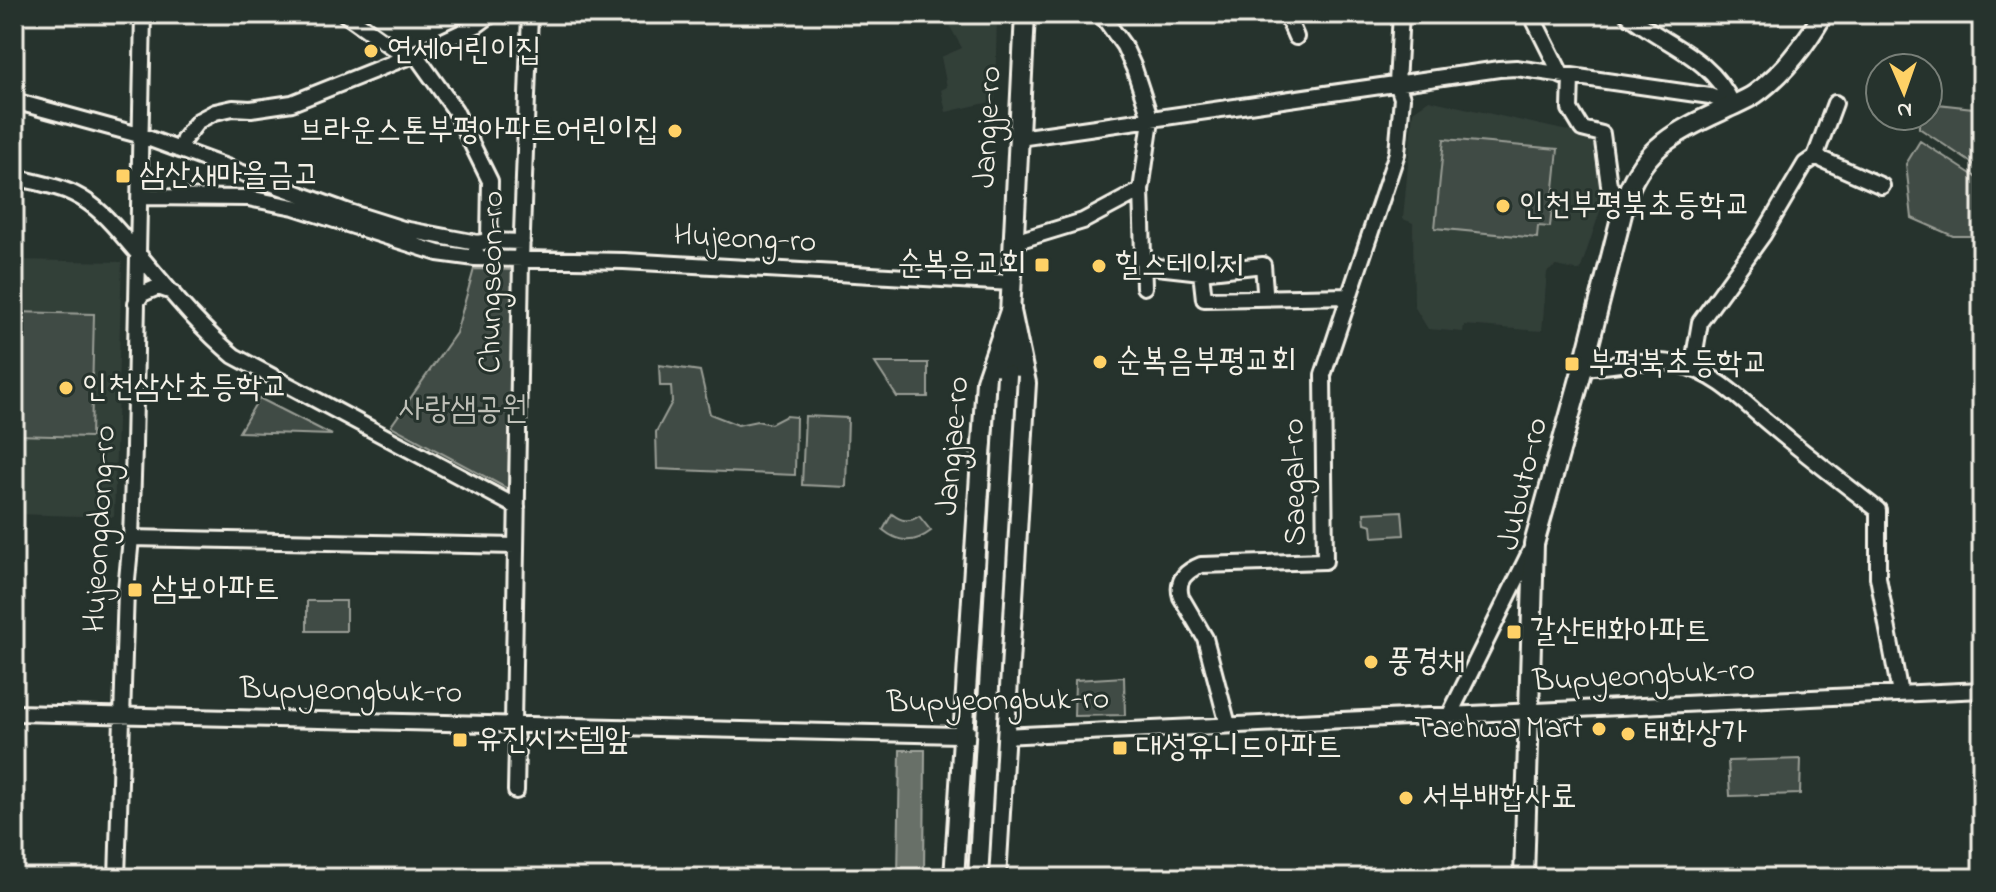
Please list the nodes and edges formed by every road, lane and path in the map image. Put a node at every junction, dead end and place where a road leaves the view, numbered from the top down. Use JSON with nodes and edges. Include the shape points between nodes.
{"nodes":[{"id":1,"x":143,"y":14,"type":"edge"},
{"id":2,"x":345,"y":14,"type":"edge"},
{"id":3,"x":492,"y":14,"type":"edge"},
{"id":4,"x":530,"y":14,"type":"edge"},
{"id":5,"x":1025,"y":14,"type":"edge"},
{"id":6,"x":1101,"y":14,"type":"edge"},
{"id":7,"x":1286,"y":14,"type":"edge"},
{"id":8,"x":1401,"y":14,"type":"edge"},
{"id":9,"x":1531,"y":14,"type":"edge"},
{"id":10,"x":1627,"y":14,"type":"edge"},
{"id":11,"x":1823,"y":14,"type":"edge"},
{"id":12,"x":1296,"y":37,"type":"dead end"},
{"id":13,"x":411,"y":56,"type":"junction"},
{"id":14,"x":1567,"y":76,"type":"junction"},
{"id":15,"x":1397,"y":83,"type":"junction"},
{"id":16,"x":14,"y":101,"type":"edge"},
{"id":17,"x":1835,"y":103,"type":"dead end"},
{"id":18,"x":1733,"y":105,"type":"junction"},
{"id":19,"x":1151,"y":120,"type":"junction"},
{"id":20,"x":139,"y":135,"type":"junction"},
{"id":21,"x":1019,"y":138,"type":"junction"},
{"id":22,"x":180,"y":150,"type":"junction"},
{"id":23,"x":1816,"y":154,"type":"junction"},
{"id":24,"x":14,"y":177,"type":"edge"},
{"id":25,"x":1882,"y":186,"type":"dead end"},
{"id":26,"x":1141,"y":190,"type":"junction"},
{"id":27,"x":140,"y":204,"type":"junction"},
{"id":28,"x":1624,"y":206,"type":"junction"},
{"id":29,"x":102,"y":213,"type":"junction"},
{"id":30,"x":522,"y":242,"type":"junction"},
{"id":31,"x":1014,"y":242,"type":"junction"},
{"id":32,"x":480,"y":247,"type":"junction"},
{"id":33,"x":139,"y":255,"type":"junction"},
{"id":34,"x":1143,"y":259,"type":"junction"},
{"id":35,"x":521,"y":260,"type":"junction"},
{"id":36,"x":1201,"y":272,"type":"junction"},
{"id":37,"x":1012,"y":283,"type":"junction"},
{"id":38,"x":1144,"y":287,"type":"dead end"},
{"id":39,"x":1265,"y":290,"type":"dead end"},
{"id":40,"x":172,"y":292,"type":"junction"},
{"id":41,"x":1349,"y":296,"type":"junction"},
{"id":42,"x":136,"y":303,"type":"junction"},
{"id":43,"x":1011,"y":308,"type":"junction"},
{"id":44,"x":1583,"y":368,"type":"junction"},
{"id":45,"x":1692,"y":369,"type":"junction"},
{"id":46,"x":1007,"y":375,"type":"joint"},
{"id":47,"x":517,"y":507,"type":"junction"},
{"id":48,"x":131,"y":538,"type":"junction"},
{"id":49,"x":1534,"y":544,"type":"junction"},
{"id":50,"x":516,"y":546,"type":"junction"},
{"id":51,"x":1982,"y":690,"type":"edge"},
{"id":52,"x":1900,"y":694,"type":"junction"},
{"id":53,"x":1531,"y":711,"type":"junction"},
{"id":54,"x":14,"y":713,"type":"edge"},
{"id":55,"x":1450,"y":714,"type":"junction"},
{"id":56,"x":122,"y":715,"type":"junction"},
{"id":57,"x":513,"y":723,"type":"junction"},
{"id":58,"x":1228,"y":725,"type":"junction"},
{"id":59,"x":964,"y":736,"type":"junction"},
{"id":60,"x":1003,"y":736,"type":"junction"},
{"id":61,"x":516,"y":791,"type":"dead end"},
{"id":62,"x":117,"y":878,"type":"edge"},
{"id":63,"x":954,"y":878,"type":"edge"},
{"id":64,"x":978,"y":878,"type":"edge"},
{"id":65,"x":996,"y":878,"type":"edge"},
{"id":66,"x":1524,"y":878,"type":"edge"}],
"edges":[{"from":1,"to":20,"type":"street","name":"Hujeongdong-ro"},
{"from":2,"to":13,"type":"street"},
{"from":3,"to":13,"type":"street"},
{"from":4,"to":30,"type":"street","name":"Chungseon-ro"},
{"from":5,"to":21,"type":"main road","name":"Jangje-ro"},
{"from":6,"to":19,"type":"street","via":[[1124,46]]},
{"from":7,"to":12,"type":"street"},
{"from":8,"to":15,"type":"street","name":"Saegal-ro"},
{"from":9,"to":14,"type":"street"},
{"from":10,"to":18,"type":"street","via":[[1685,50],[1723,83]]},
{"from":11,"to":18,"type":"main road","name":"Jubuto-ro","via":[[1771,81]]},
{"from":13,"to":22,"type":"street","via":[[292,103],[215,112],[198,121]]},
{"from":13,"to":32,"type":"street","via":[[455,110],[490,181]]},
{"from":14,"to":15,"type":"street","via":[[1516,68]]},
{"from":14,"to":18,"type":"street","via":[[1710,96]]},
{"from":14,"to":28,"type":"street","via":[[1570,109],[1582,129],[1602,134],[1609,185]]},
{"from":15,"to":19,"type":"street"},
{"from":15,"to":41,"type":"street","name":"Saegal-ro","via":[[1402,98],[1397,153]]},
{"from":16,"to":20,"type":"street"},
{"from":17,"to":23,"type":"street"},
{"from":18,"to":28,"type":"main road","name":"Jubuto-ro","via":[[1655,149],[1634,176]]},
{"from":19,"to":21,"type":"street"},
{"from":19,"to":26,"type":"street"},
{"from":20,"to":22,"type":"street"},
{"from":20,"to":27,"type":"street","name":"Hujeongdong-ro"},
{"from":21,"to":31,"type":"main road","name":"Jangje-ro"},
{"from":22,"to":32,"type":"street","via":[[403,229]]},
{"from":23,"to":25,"type":"street"},
{"from":23,"to":45,"type":"street","via":[[1700,322]]},
{"from":24,"to":29,"type":"street","via":[[73,193]]},
{"from":26,"to":31,"type":"street","via":[[1083,221]]},
{"from":26,"to":34,"type":"street"},
{"from":27,"to":29,"type":"street","name":"Hujeong-ro","via":[[133,220]]},
{"from":27,"to":32,"type":"street","name":"Hujeong-ro","via":[[248,198],[294,207],[438,253]]},
{"from":27,"to":33,"type":"street","name":"Hujeongdong-ro"},
{"from":28,"to":44,"type":"main road","name":"Jubuto-ro"},
{"from":29,"to":33,"type":"street"},
{"from":30,"to":32,"type":"street","name":"Hujeong-ro"},
{"from":30,"to":35,"type":"street","name":"Chungseon-ro"},
{"from":31,"to":37,"type":"main road","name":"Jangje-ro"},
{"from":32,"to":35,"type":"street","name":"Hujeong-ro"},
{"from":33,"to":40,"type":"street"},
{"from":33,"to":42,"type":"street","name":"Hujeongdong-ro"},
{"from":34,"to":36,"type":"street","via":[[1157,267]]},
{"from":34,"to":38,"type":"street"},
{"from":35,"to":37,"type":"street","name":"Hujeong-ro"},
{"from":35,"to":47,"type":"street","name":"Chungseon-ro"},
{"from":36,"to":39,"type":"street","via":[[1263,265]]},
{"from":36,"to":41,"type":"street","via":[[1204,299]]},
{"from":37,"to":43,"type":"main road","name":"Jangje-ro"},
{"from":40,"to":42,"type":"street","via":[[158,287]]},
{"from":40,"to":47,"type":"street","via":[[207,334],[234,356]]},
{"from":41,"to":58,"type":"street","name":"Saegal-ro","via":[[1323,375],[1325,561],[1201,565],[1181,579],[1181,597],[1205,638]]},
{"from":42,"to":48,"type":"street","name":"Hujeongdong-ro"},
{"from":43,"to":46,"type":"main road","name":"Jangje-ro"},
{"from":43,"to":59,"type":"main road","name":"Jangjae-ro","via":[[986,381]]},
{"from":43,"to":60,"type":"main road","name":"Jangjae-ro","via":[[1026,383]]},
{"from":44,"to":45,"type":"street","via":[[1664,362]]},
{"from":44,"to":49,"type":"main road","name":"Jubuto-ro"},
{"from":45,"to":52,"type":"street","via":[[1732,390],[1878,510],[1878,577]]},
{"from":46,"to":64,"type":"main road","name":"Jangjae-ro","bridge":true},
{"from":47,"to":50,"type":"street","name":"Chungseon-ro"},
{"from":48,"to":50,"type":"street"},
{"from":48,"to":56,"type":"street","name":"Hujeongdong-ro"},
{"from":49,"to":53,"type":"main road","name":"Jubuto-ro"},
{"from":49,"to":55,"type":"street"},
{"from":50,"to":57,"type":"street","name":"Chungseon-ro"},
{"from":51,"to":52,"type":"street","name":"Bupyeongbuk-ro"},
{"from":52,"to":53,"type":"street","name":"Bupyeongbuk-ro"},
{"from":53,"to":55,"type":"street","name":"Bupyeongbuk-ro"},
{"from":53,"to":66,"type":"main road","name":"Jubuto-ro"},
{"from":54,"to":56,"type":"street","name":"Bupyeongbuk-ro"},
{"from":55,"to":58,"type":"street","name":"Bupyeongbuk-ro"},
{"from":56,"to":57,"type":"street","name":"Bupyeongbuk-ro"},
{"from":56,"to":62,"type":"street","name":"Hujeongdong-ro"},
{"from":57,"to":59,"type":"street","name":"Bupyeongbuk-ro"},
{"from":57,"to":61,"type":"street","name":"Chungseon-ro"},
{"from":58,"to":60,"type":"street","name":"Bupyeongbuk-ro"},
{"from":59,"to":60,"type":"street","name":"Bupyeongbuk-ro"},
{"from":59,"to":63,"type":"main road","name":"Jangjae-ro"},
{"from":60,"to":65,"type":"main road","name":"Jangjae-ro"}]}
